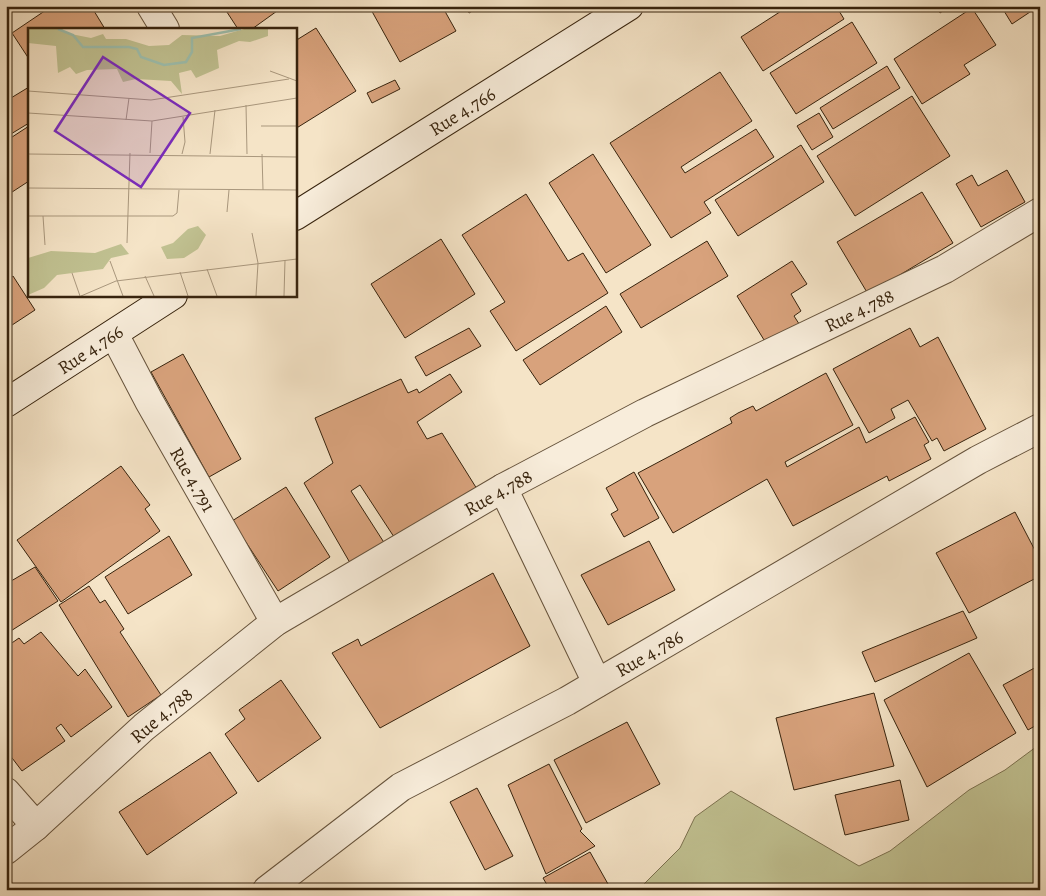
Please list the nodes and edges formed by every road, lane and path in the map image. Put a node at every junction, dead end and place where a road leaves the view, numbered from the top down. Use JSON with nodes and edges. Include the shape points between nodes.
{"nodes":[{"id":1,"x":151,"y":6,"type":"edge"},
{"id":2,"x":629,"y":6,"type":"edge"},
{"id":3,"x":165,"y":28,"type":"edge"},
{"id":4,"x":1040,"y":212,"type":"edge"},
{"id":5,"x":296,"y":215,"type":"edge"},
{"id":6,"x":171,"y":296,"type":"edge"},
{"id":7,"x":114,"y":334,"type":"junction"},
{"id":8,"x":6,"y":403,"type":"edge"},
{"id":9,"x":1040,"y":428,"type":"edge"},
{"id":10,"x":503,"y":488,"type":"junction"},
{"id":11,"x":275,"y":622,"type":"junction"},
{"id":12,"x":597,"y":684,"type":"junction"},
{"id":13,"x":6,"y":792,"type":"edge"},
{"id":14,"x":36,"y":826,"type":"junction"},
{"id":15,"x":6,"y":850,"type":"edge"},
{"id":16,"x":267,"y":890,"type":"edge"}],
"edges":[{"from":1,"to":3,"type":"street"},
{"from":2,"to":5,"type":"street","name":"Rue 4.766"},
{"from":4,"to":10,"type":"street","name":"Rue 4.788","via":[[945,269],[644,413]]},
{"from":6,"to":7,"type":"street","name":"Rue 4.766"},
{"from":7,"to":8,"type":"street","name":"Rue 4.766"},
{"from":7,"to":11,"type":"street","name":"Rue 4.791"},
{"from":9,"to":12,"type":"street","name":"Rue 4.786","via":[[970,465]]},
{"from":10,"to":11,"type":"street","name":"Rue 4.788"},
{"from":10,"to":12,"type":"street"},
{"from":11,"to":14,"type":"street","name":"Rue 4.788","via":[[144,727]]},
{"from":12,"to":16,"type":"street","name":"Rue 4.786","via":[[400,787]]},
{"from":13,"to":14,"type":"street"},
{"from":14,"to":15,"type":"street","name":"Rue 4.788"}]}
